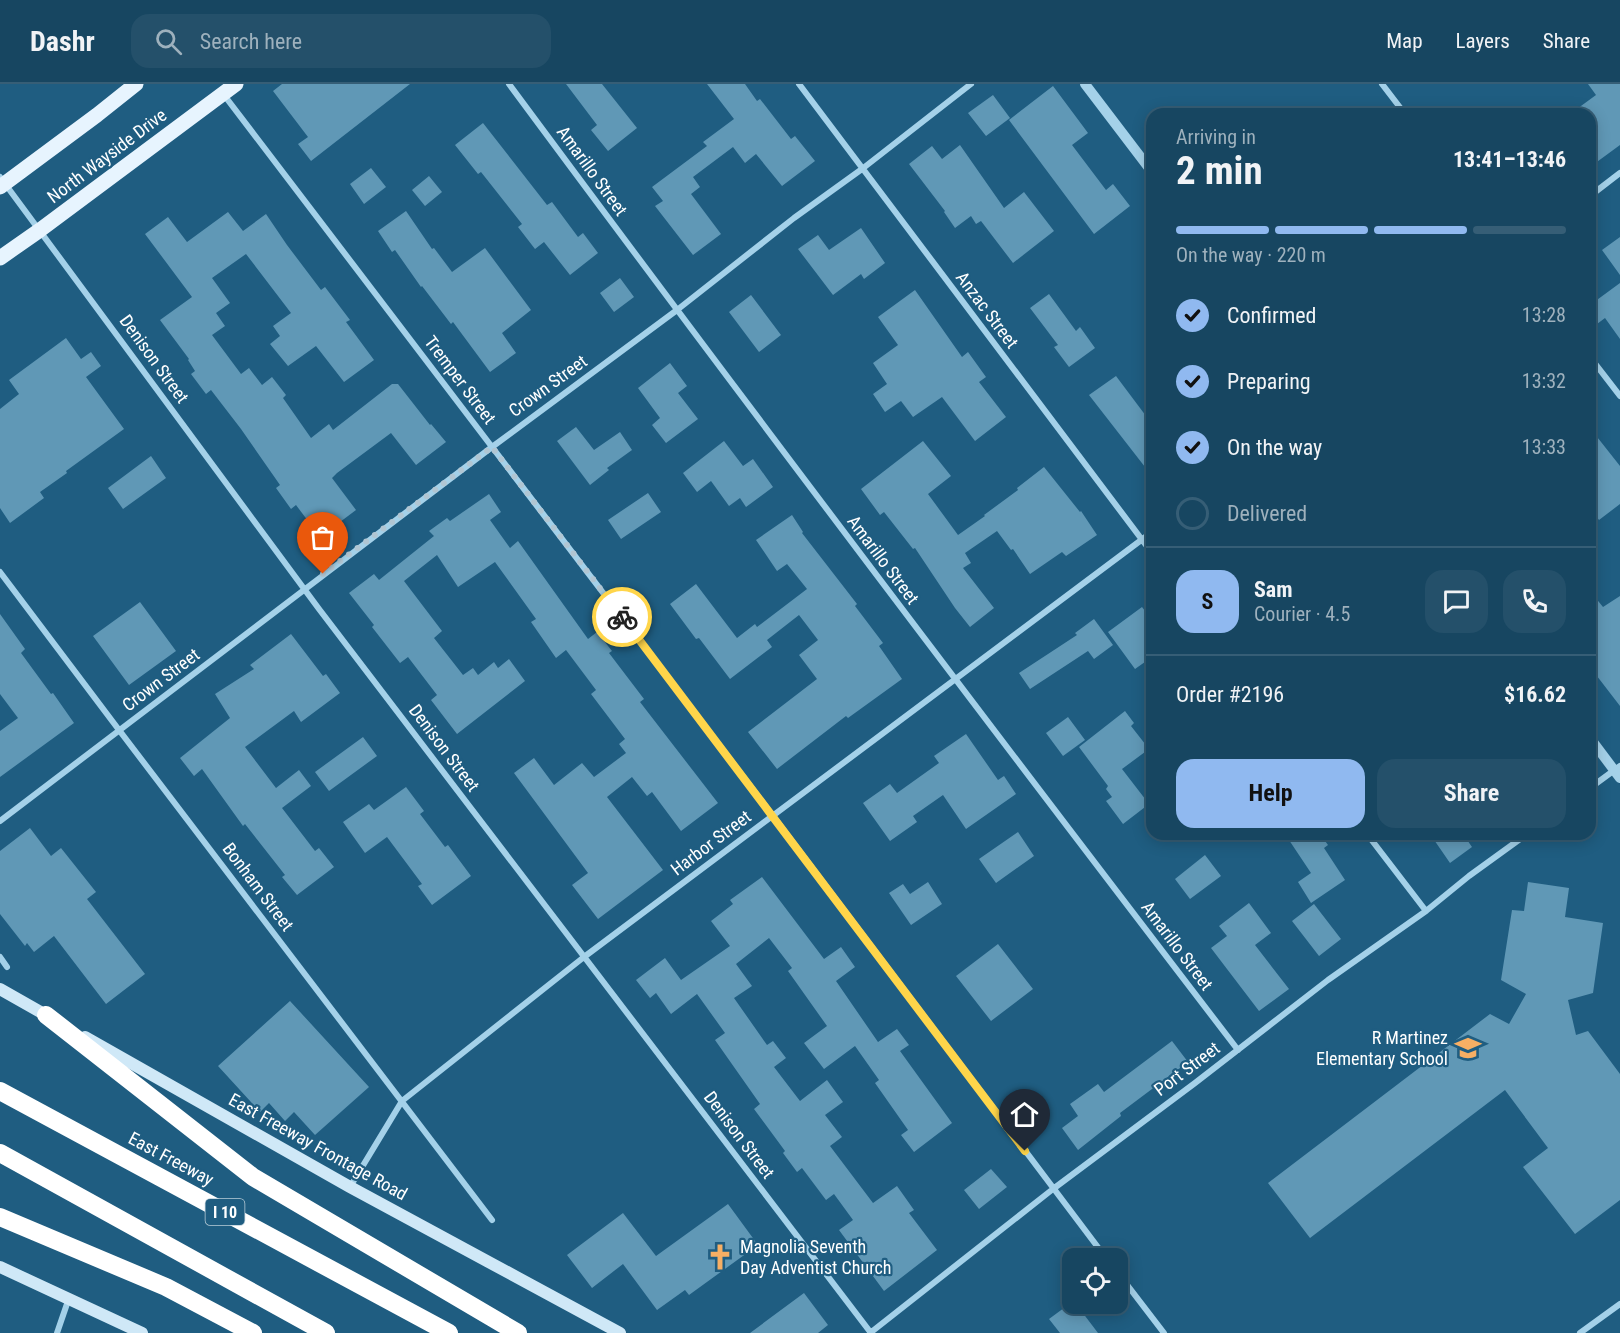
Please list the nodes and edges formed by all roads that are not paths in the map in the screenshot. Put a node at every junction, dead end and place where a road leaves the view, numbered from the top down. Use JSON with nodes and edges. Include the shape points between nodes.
{"nodes":[{"id":1,"x":136,"y":84,"type":"edge"},
{"id":2,"x":509,"y":84,"type":"edge"},
{"id":3,"x":798,"y":84,"type":"edge"},
{"id":4,"x":971,"y":84,"type":"edge"},
{"id":5,"x":1085,"y":84,"type":"edge"},
{"id":6,"x":1382,"y":84,"type":"edge"},
{"id":7,"x":230,"y":89,"type":"edge"},
{"id":8,"x":1400,"y":108,"type":"edge"},
{"id":9,"x":1146,"y":164,"type":"edge"},
{"id":10,"x":862,"y":169,"type":"junction"},
{"id":11,"x":1620,"y":173,"type":"edge"},
{"id":12,"x":2,"y":183,"type":"edge"},
{"id":13,"x":1596,"y":191,"type":"edge"},
{"id":14,"x":40,"y":230,"type":"junction"},
{"id":15,"x":0,"y":258,"type":"edge"},
{"id":16,"x":677,"y":310,"type":"junction"},
{"id":17,"x":1596,"y":365,"type":"edge"},
{"id":18,"x":1620,"y":396,"type":"edge"},
{"id":19,"x":492,"y":447,"type":"junction"},
{"id":20,"x":1146,"y":537,"type":"edge"},
{"id":21,"x":1142,"y":540,"type":"junction"},
{"id":22,"x":1146,"y":545,"type":"edge"},
{"id":23,"x":0,"y":572,"type":"edge"},
{"id":24,"x":304,"y":589,"type":"junction"},
{"id":25,"x":954,"y":679,"type":"junction"},
{"id":26,"x":119,"y":730,"type":"junction"},
{"id":27,"x":1596,"y":745,"type":"edge"},
{"id":28,"x":1618,"y":771,"type":"edge"},
{"id":29,"x":1596,"y":784,"type":"edge"},
{"id":30,"x":773,"y":816,"type":"junction"},
{"id":31,"x":0,"y":821,"type":"edge"},
{"id":32,"x":1372,"y":840,"type":"edge"},
{"id":33,"x":1519,"y":840,"type":"edge"},
{"id":34,"x":1426,"y":911,"type":"junction"},
{"id":35,"x":0,"y":957,"type":"edge"},
{"id":36,"x":584,"y":957,"type":"junction"},
{"id":37,"x":8,"y":968,"type":"dead end"},
{"id":38,"x":0,"y":989,"type":"edge"},
{"id":39,"x":46,"y":1015,"type":"junction"},
{"id":40,"x":1238,"y":1050,"type":"junction"},
{"id":41,"x":0,"y":1091,"type":"edge"},
{"id":42,"x":402,"y":1101,"type":"junction"},
{"id":43,"x":0,"y":1153,"type":"edge"},
{"id":44,"x":350,"y":1187,"type":"junction"},
{"id":45,"x":1053,"y":1189,"type":"junction"},
{"id":46,"x":0,"y":1217,"type":"edge"},
{"id":47,"x":492,"y":1220,"type":"dead end"},
{"id":48,"x":1098,"y":1248,"type":"edge"},
{"id":49,"x":0,"y":1267,"type":"edge"},
{"id":50,"x":1128,"y":1286,"type":"edge"},
{"id":51,"x":69,"y":1298,"type":"junction"},
{"id":52,"x":1620,"y":1304,"type":"edge"},
{"id":53,"x":57,"y":1333,"type":"edge"},
{"id":54,"x":142,"y":1333,"type":"edge"},
{"id":55,"x":253,"y":1333,"type":"edge"},
{"id":56,"x":326,"y":1333,"type":"edge"},
{"id":57,"x":449,"y":1333,"type":"edge"},
{"id":58,"x":518,"y":1333,"type":"edge"},
{"id":59,"x":620,"y":1333,"type":"edge"},
{"id":60,"x":870,"y":1333,"type":"edge"},
{"id":61,"x":1164,"y":1333,"type":"edge"},
{"id":62,"x":1580,"y":1333,"type":"edge"}],
"edges":[{"from":1,"to":12,"type":"main road"},
{"from":2,"to":16,"type":"street","name":"Amarillo Street"},
{"from":3,"to":10,"type":"street","name":"Anzac Street"},
{"from":4,"to":10,"type":"street","name":"Crown Street"},
{"from":5,"to":9,"type":"street"},
{"from":6,"to":8,"type":"street"},
{"from":7,"to":14,"type":"main road","name":"North Wayside Drive"},
{"from":7,"to":19,"type":"street","name":"Tremper Street"},
{"from":10,"to":16,"type":"street","name":"Crown Street"},
{"from":10,"to":21,"type":"street","name":"Anzac Street"},
{"from":11,"to":13,"type":"street"},
{"from":12,"to":14,"type":"street","name":"Denison Street"},
{"from":14,"to":15,"type":"main road","name":"North Wayside Drive"},
{"from":14,"to":24,"type":"street","name":"Denison Street"},
{"from":16,"to":19,"type":"street","name":"Crown Street"},
{"from":16,"to":25,"type":"street","name":"Amarillo Street"},
{"from":17,"to":18,"type":"street"},
{"from":19,"to":24,"type":"street","name":"Crown Street"},
{"from":19,"to":30,"type":"street","name":"Tremper Street"},
{"from":20,"to":21,"type":"street","name":"Harbor Street"},
{"from":21,"to":22,"type":"street","name":"Anzac Street"},
{"from":21,"to":25,"type":"street","name":"Harbor Street"},
{"from":23,"to":26,"type":"street","name":"Bonham Street"},
{"from":24,"to":26,"type":"street","name":"Crown Street"},
{"from":24,"to":36,"type":"street","name":"Denison Street"},
{"from":25,"to":30,"type":"street","name":"Harbor Street"},
{"from":25,"to":40,"type":"street","name":"Amarillo Street"},
{"from":26,"to":31,"type":"street","name":"Crown Street"},
{"from":26,"to":42,"type":"street","name":"Bonham Street"},
{"from":27,"to":28,"type":"street"},
{"from":28,"to":29,"type":"street"},
{"from":30,"to":36,"type":"street","name":"Harbor Street"},
{"from":30,"to":45,"type":"street","name":"Tremper Street"},
{"from":32,"to":34,"type":"street"},
{"from":33,"to":34,"type":"street","name":"Port Street"},
{"from":34,"to":40,"type":"street","name":"Port Street"},
{"from":35,"to":37,"type":"street"},
{"from":36,"to":42,"type":"street","name":"Harbor Street"},
{"from":36,"to":60,"type":"street","name":"Denison Street"},
{"from":38,"to":39,"type":"main road","name":"East Freeway Frontage Road"},
{"from":39,"to":44,"type":"main road","name":"East Freeway Frontage Road"},
{"from":39,"to":58,"type":"highway","via":[[253,1177]]},
{"from":40,"to":45,"type":"street","name":"Port Street"},
{"from":41,"to":57,"type":"highway","name":"East Freeway","number":"I 10"},
{"from":42,"to":44,"type":"street","name":"Harbor Street"},
{"from":42,"to":47,"type":"street","name":"Bonham Street"},
{"from":43,"to":56,"type":"highway"},
{"from":44,"to":59,"type":"main road","name":"East Freeway Frontage Road"},
{"from":45,"to":48,"type":"street","name":"Tremper Street"},
{"from":45,"to":60,"type":"street","name":"Port Street"},
{"from":46,"to":55,"type":"highway","via":[[166,1287]]},
{"from":49,"to":51,"type":"main road"},
{"from":50,"to":61,"type":"street"},
{"from":51,"to":53,"type":"street"},
{"from":51,"to":54,"type":"main road"},
{"from":52,"to":62,"type":"street"}]}
